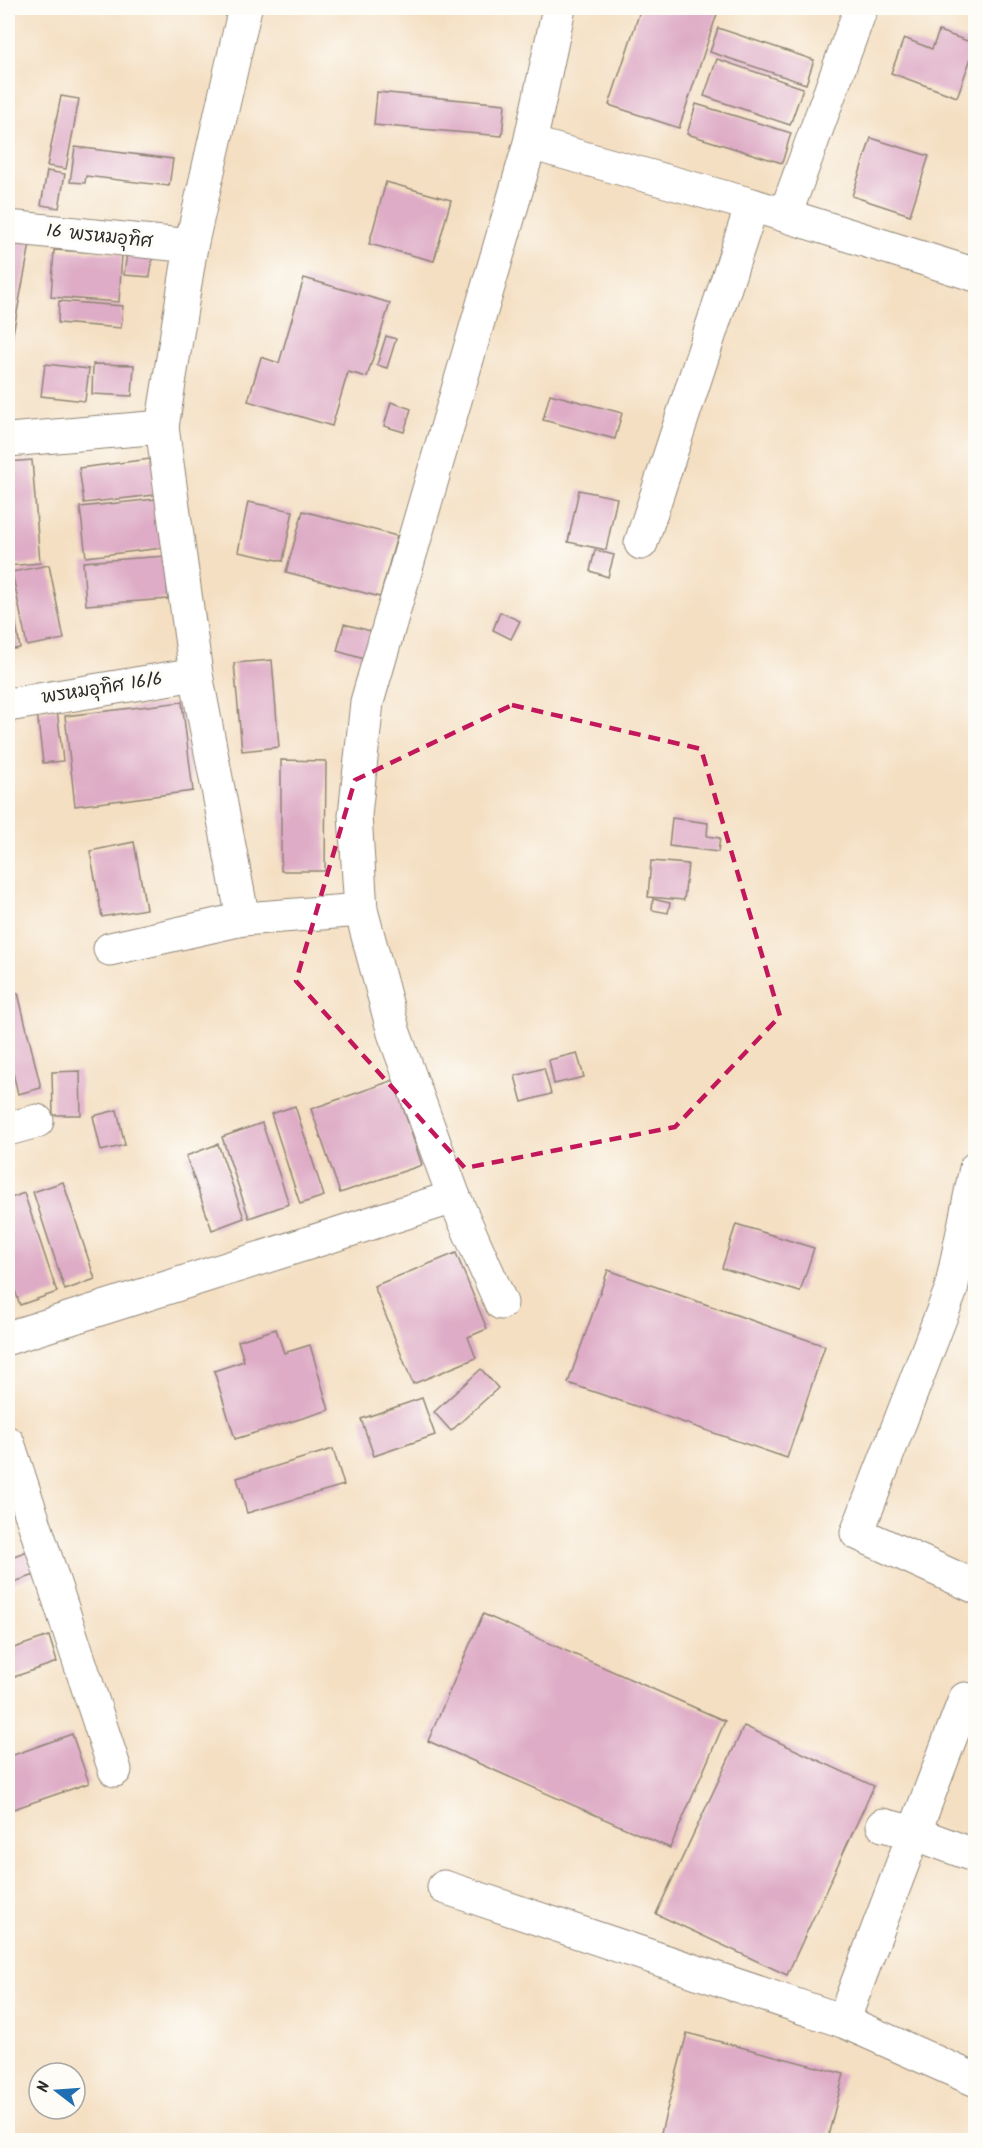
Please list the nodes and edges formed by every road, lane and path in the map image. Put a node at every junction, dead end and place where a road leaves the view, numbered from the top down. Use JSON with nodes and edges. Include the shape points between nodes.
{"nodes":[{"id":1,"x":245,"y":8,"type":"edge"},
{"id":2,"x":559,"y":8,"type":"edge"},
{"id":3,"x":861,"y":8,"type":"edge"},
{"id":4,"x":530,"y":143,"type":"junction"},
{"id":5,"x":752,"y":205,"type":"junction"},
{"id":6,"x":785,"y":215,"type":"junction"},
{"id":7,"x":8,"y":227,"type":"edge"},
{"id":8,"x":191,"y":246,"type":"junction"},
{"id":9,"x":975,"y":275,"type":"edge"},
{"id":10,"x":162,"y":427,"type":"junction"},
{"id":11,"x":8,"y":440,"type":"edge"},
{"id":12,"x":641,"y":543,"type":"dead end"},
{"id":13,"x":196,"y":674,"type":"junction"},
{"id":14,"x":8,"y":705,"type":"edge"},
{"id":15,"x":361,"y":910,"type":"junction"},
{"id":16,"x":243,"y":919,"type":"junction"},
{"id":17,"x":110,"y":948,"type":"dead end"},
{"id":18,"x":975,"y":1168,"type":"edge"},
{"id":19,"x":454,"y":1197,"type":"junction"},
{"id":20,"x":501,"y":1303,"type":"dead end"},
{"id":21,"x":8,"y":1338,"type":"edge"},
{"id":22,"x":8,"y":1443,"type":"edge"},
{"id":23,"x":975,"y":1587,"type":"edge"},
{"id":24,"x":965,"y":1699,"type":"dead end"},
{"id":25,"x":115,"y":1770,"type":"dead end"},
{"id":26,"x":883,"y":1825,"type":"dead end"},
{"id":27,"x":914,"y":1833,"type":"junction"},
{"id":28,"x":975,"y":1856,"type":"edge"},
{"id":29,"x":444,"y":1887,"type":"dead end"},
{"id":30,"x":843,"y":2021,"type":"junction"},
{"id":31,"x":975,"y":2080,"type":"edge"}],
"edges":[{"from":1,"to":8,"type":"street"},
{"from":2,"to":4,"type":"street"},
{"from":3,"to":6,"type":"street"},
{"from":4,"to":5,"type":"street"},
{"from":4,"to":15,"type":"street","via":[[367,702],[355,815]]},
{"from":5,"to":6,"type":"street"},
{"from":5,"to":12,"type":"street"},
{"from":6,"to":9,"type":"street"},
{"from":7,"to":8,"type":"street","name":"16 พรหมอุทิศ"},
{"from":8,"to":10,"type":"street"},
{"from":10,"to":11,"type":"street"},
{"from":10,"to":13,"type":"street"},
{"from":13,"to":14,"type":"street","name":"พรหมอุทิศ 16/6"},
{"from":13,"to":16,"type":"street"},
{"from":15,"to":16,"type":"street"},
{"from":15,"to":19,"type":"street","via":[[394,1033]]},
{"from":16,"to":17,"type":"street"},
{"from":18,"to":23,"type":"street","via":[[951,1290],[857,1533]]},
{"from":19,"to":20,"type":"street"},
{"from":19,"to":21,"type":"street"},
{"from":22,"to":25,"type":"street"},
{"from":24,"to":27,"type":"street"},
{"from":26,"to":27,"type":"street"},
{"from":27,"to":28,"type":"street"},
{"from":27,"to":30,"type":"street"},
{"from":29,"to":30,"type":"street"},
{"from":30,"to":31,"type":"street"}]}
